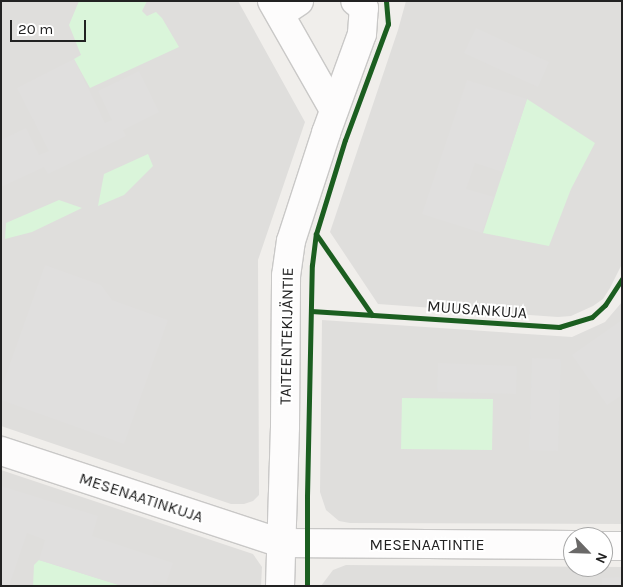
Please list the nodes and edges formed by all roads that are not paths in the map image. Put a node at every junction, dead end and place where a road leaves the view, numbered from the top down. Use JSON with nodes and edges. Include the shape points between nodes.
{"nodes":[{"id":1,"x":284,"y":5,"type":"edge"},
{"id":2,"x":359,"y":5,"type":"edge"},
{"id":3,"x":334,"y":110,"type":"junction"},
{"id":4,"x":1,"y":451,"type":"edge"},
{"id":5,"x":281,"y":542,"type":"junction"},
{"id":6,"x":563,"y":546,"type":"edge"},
{"id":7,"x":280,"y":586,"type":"edge"}],
"edges":[{"from":1,"to":3,"type":"street"},
{"from":2,"to":3,"type":"street","name":"TAITEENTEKIJÄNTIE","via":[[362,34]]},
{"from":3,"to":5,"type":"street","name":"TAITEENTEKIJÄNTIE","via":[[291,241],[286,276]]},
{"from":4,"to":5,"type":"street","name":"MESENAATINKUJA"},
{"from":5,"to":6,"type":"street","name":"MESENAATINTIE"},
{"from":5,"to":7,"type":"street","name":"TAITEENTEKIJÄNTIE"}]}
